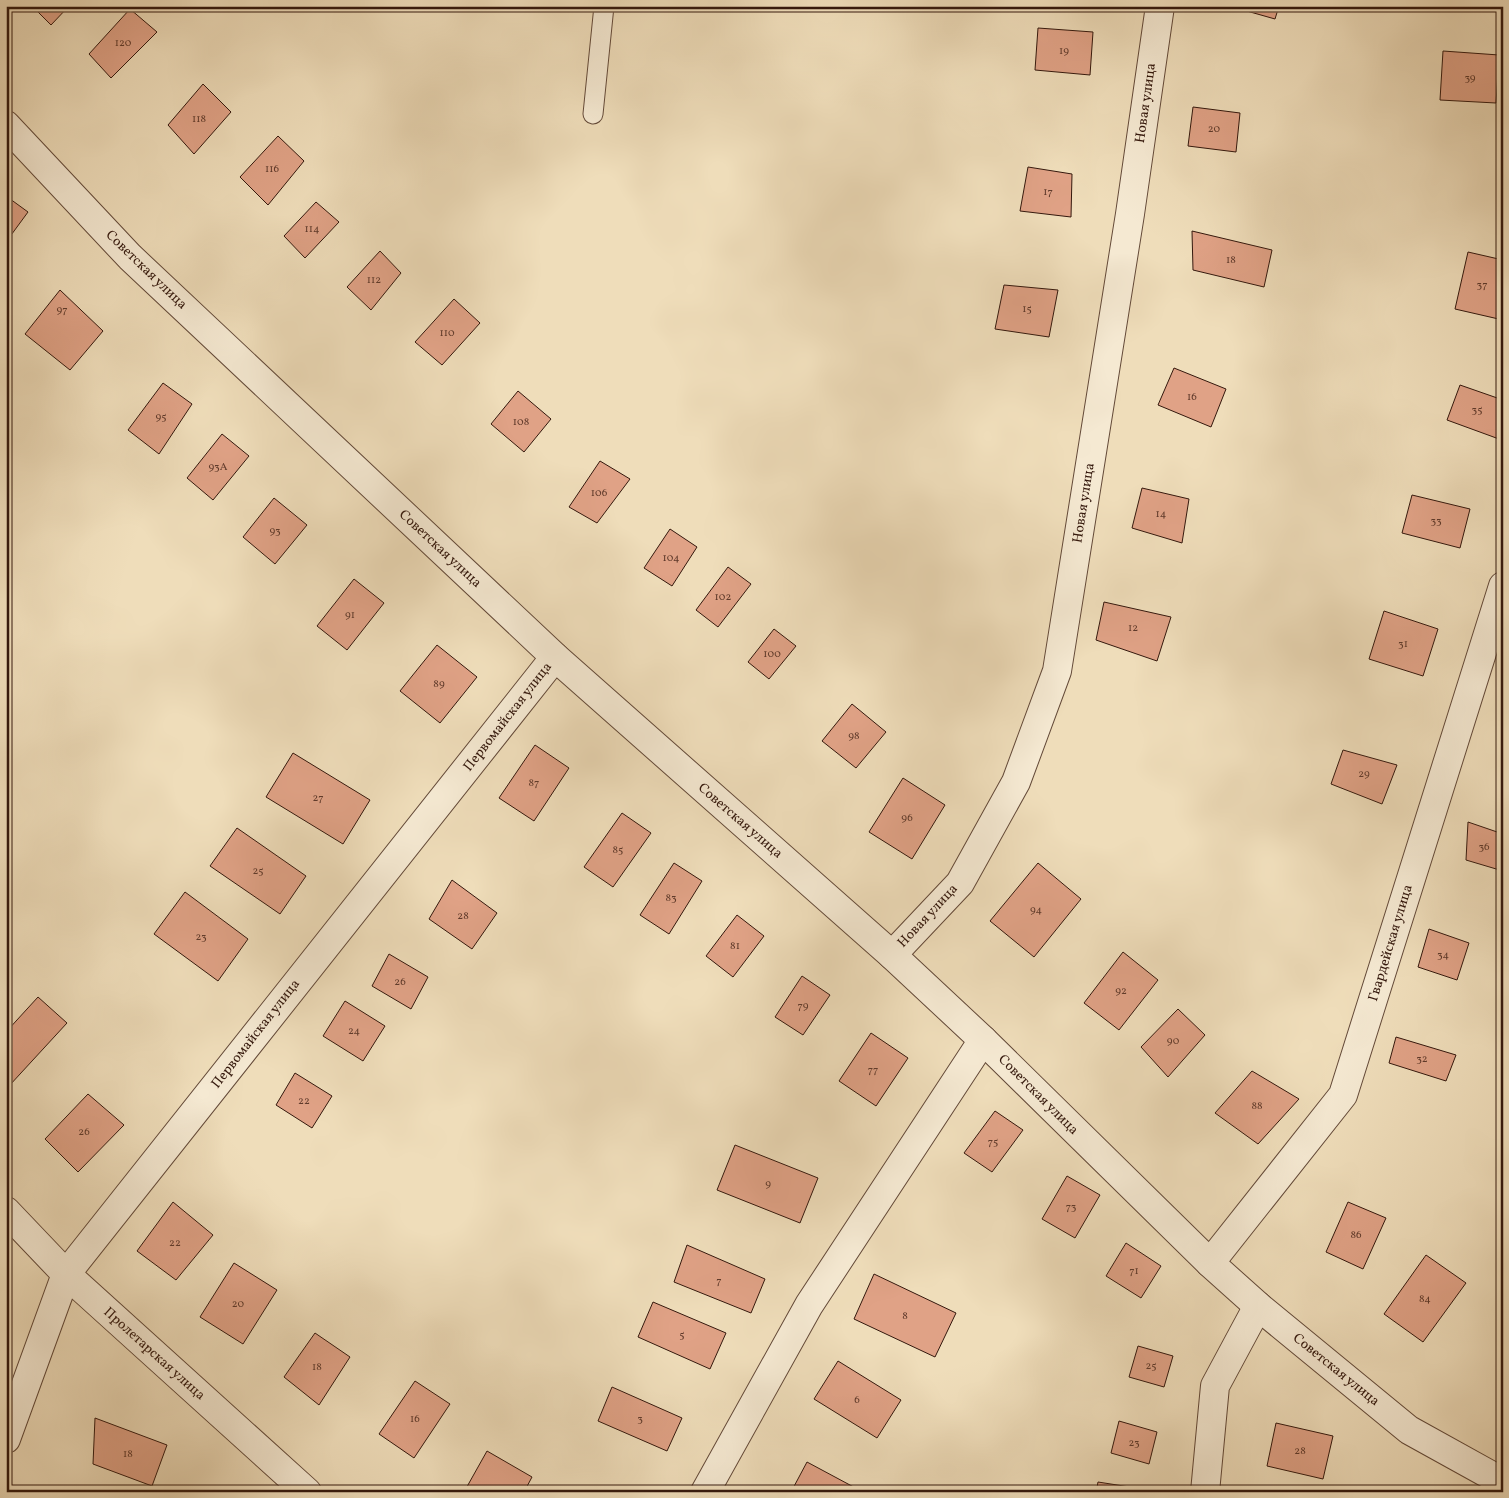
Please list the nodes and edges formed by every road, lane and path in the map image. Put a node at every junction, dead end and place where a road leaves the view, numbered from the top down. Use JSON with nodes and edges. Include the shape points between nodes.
{"nodes":[{"id":1,"x":604,"y":6,"type":"edge"},
{"id":2,"x":1160,"y":6,"type":"edge"},
{"id":3,"x":593,"y":114,"type":"dead end"},
{"id":4,"x":6,"y":124,"type":"edge"},
{"id":5,"x":1503,"y":586,"type":"edge"},
{"id":6,"x":555,"y":657,"type":"junction"},
{"id":7,"x":892,"y":955,"type":"junction"},
{"id":8,"x":982,"y":1040,"type":"junction"},
{"id":9,"x":6,"y":1212,"type":"edge"},
{"id":10,"x":1210,"y":1263,"type":"junction"},
{"id":11,"x":66,"y":1274,"type":"junction"},
{"id":12,"x":1258,"y":1306,"type":"junction"},
{"id":13,"x":6,"y":1439,"type":"edge"},
{"id":14,"x":1503,"y":1482,"type":"edge"},
{"id":15,"x":307,"y":1492,"type":"edge"},
{"id":16,"x":705,"y":1492,"type":"edge"},
{"id":17,"x":1205,"y":1492,"type":"edge"}],
"edges":[{"from":1,"to":3,"type":"lane"},
{"from":2,"to":7,"type":"street","name":"Новая улица","via":[[1057,671],[1016,782],[960,883]]},
{"from":4,"to":6,"type":"street","name":"Советская улица","via":[[130,257]]},
{"from":5,"to":10,"type":"street","name":"Гвардейская улица","via":[[1343,1096]]},
{"from":6,"to":7,"type":"street","name":"Советская улица"},
{"from":6,"to":11,"type":"street","name":"Первомайская улица"},
{"from":7,"to":8,"type":"street","name":"Советская улица"},
{"from":8,"to":10,"type":"street","name":"Советская улица"},
{"from":8,"to":16,"type":"street","via":[[809,1305]]},
{"from":9,"to":11,"type":"street","name":"Пролетарская улица"},
{"from":10,"to":12,"type":"street","name":"Советская улица"},
{"from":11,"to":13,"type":"street","name":"Первомайская улица"},
{"from":11,"to":15,"type":"street","name":"Пролетарская улица"},
{"from":12,"to":14,"type":"street","name":"Советская улица","via":[[1409,1430]]},
{"from":12,"to":17,"type":"street","via":[[1215,1386]]}]}
